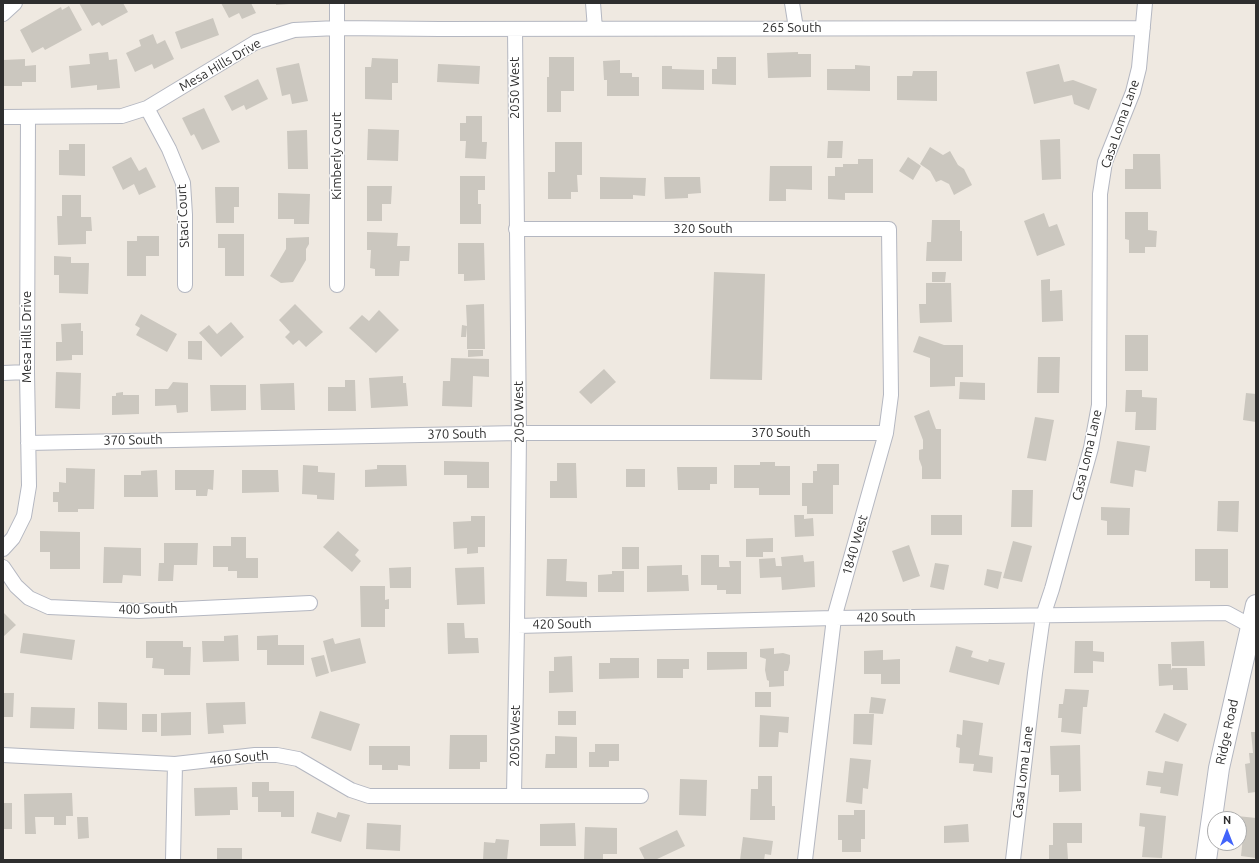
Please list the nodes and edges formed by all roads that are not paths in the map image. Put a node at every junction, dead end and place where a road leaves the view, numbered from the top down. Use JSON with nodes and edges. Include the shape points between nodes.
{"nodes":[{"id":1,"x":16,"y":3,"type":"edge"},
{"id":2,"x":336,"y":3,"type":"edge"},
{"id":3,"x":593,"y":3,"type":"edge"},
{"id":4,"x":792,"y":3,"type":"edge"},
{"id":5,"x":1145,"y":3,"type":"edge"},
{"id":6,"x":3,"y":14,"type":"edge"},
{"id":7,"x":337,"y":28,"type":"junction"},
{"id":8,"x":796,"y":28,"type":"junction"},
{"id":9,"x":1143,"y":28,"type":"junction"},
{"id":10,"x":440,"y":29,"type":"joint"},
{"id":11,"x":515,"y":29,"type":"junction"},
{"id":12,"x":595,"y":29,"type":"junction"},
{"id":13,"x":147,"y":108,"type":"junction"},
{"id":14,"x":3,"y":117,"type":"edge"},
{"id":15,"x":28,"y":117,"type":"junction"},
{"id":16,"x":516,"y":229,"type":"junction"},
{"id":17,"x":889,"y":229,"type":"joint"},
{"id":18,"x":185,"y":285,"type":"dead end"},
{"id":19,"x":337,"y":285,"type":"dead end"},
{"id":20,"x":27,"y":372,"type":"junction"},
{"id":21,"x":3,"y":373,"type":"edge"},
{"id":22,"x":519,"y":433,"type":"junction"},
{"id":23,"x":886,"y":433,"type":"junction"},
{"id":24,"x":28,"y":442,"type":"junction"},
{"id":25,"x":3,"y":549,"type":"edge"},
{"id":26,"x":3,"y":567,"type":"edge"},
{"id":27,"x":310,"y":603,"type":"dead end"},
{"id":28,"x":1256,"y":606,"type":"edge"},
{"id":29,"x":1043,"y":616,"type":"junction"},
{"id":30,"x":834,"y":618,"type":"junction"},
{"id":31,"x":518,"y":626,"type":"junction"},
{"id":32,"x":1253,"y":628,"type":"edge"},
{"id":33,"x":3,"y":755,"type":"edge"},
{"id":34,"x":175,"y":764,"type":"junction"},
{"id":35,"x":514,"y":795,"type":"junction"},
{"id":36,"x":641,"y":796,"type":"dead end"},
{"id":37,"x":173,"y":860,"type":"edge"},
{"id":38,"x":805,"y":860,"type":"edge"},
{"id":39,"x":1013,"y":860,"type":"edge"},
{"id":40,"x":1206,"y":860,"type":"edge"}],
"edges":[{"from":1,"to":6,"type":"street"},
{"from":2,"to":7,"type":"street","name":"Kimberly Court"},
{"from":3,"to":12,"type":"street"},
{"from":4,"to":8,"type":"street"},
{"from":5,"to":9,"type":"street","name":"Casa Loma Lane"},
{"from":7,"to":10,"type":"street","name":"Mesa Hills Drive"},
{"from":7,"to":13,"type":"street","name":"Mesa Hills Drive","via":[[294,30],[256,42]]},
{"from":7,"to":19,"type":"street","name":"Kimberly Court"},
{"from":8,"to":9,"type":"street","name":"265 South"},
{"from":8,"to":12,"type":"street","name":"265 South"},
{"from":9,"to":29,"type":"street","name":"Casa Loma Lane","via":[[1138,74],[1105,162],[1100,194],[1099,405],[1089,456]]},
{"from":10,"to":11,"type":"street","name":"265 South"},
{"from":11,"to":12,"type":"street","name":"265 South"},
{"from":11,"to":16,"type":"street","name":"2050 West"},
{"from":13,"to":15,"type":"street","name":"Mesa Hills Drive","via":[[122,116]]},
{"from":13,"to":18,"type":"street","name":"Staci Court","via":[[169,149],[182,183],[186,215]]},
{"from":14,"to":15,"type":"street","name":"Mesa Hills Drive"},
{"from":15,"to":20,"type":"street","name":"Mesa Hills Drive"},
{"from":16,"to":17,"type":"street","name":"320 South"},
{"from":16,"to":22,"type":"street","name":"2050 West"},
{"from":17,"to":23,"type":"street","name":"1840 West","via":[[891,395]]},
{"from":20,"to":21,"type":"street"},
{"from":20,"to":24,"type":"street","name":"Mesa Hills Drive"},
{"from":22,"to":23,"type":"street","name":"370 South"},
{"from":22,"to":24,"type":"street","name":"370 South"},
{"from":22,"to":31,"type":"street","name":"2050 West"},
{"from":23,"to":30,"type":"street","name":"1840 West"},
{"from":24,"to":25,"type":"street","name":"Mesa Hills Drive","via":[[29,486],[24,516],[13,538]]},
{"from":26,"to":27,"type":"street","name":"400 South","via":[[16,586],[30,598],[49,607],[139,611]]},
{"from":28,"to":32,"type":"street","name":"Ridge Road"},
{"from":29,"to":30,"type":"street","name":"420 South"},
{"from":29,"to":32,"type":"street","name":"420 South","via":[[1227,613]]},
{"from":29,"to":39,"type":"street","name":"Casa Loma Lane"},
{"from":30,"to":31,"type":"street","name":"420 South"},
{"from":30,"to":38,"type":"street","name":"1840 West"},
{"from":31,"to":35,"type":"street","name":"2050 West"},
{"from":32,"to":40,"type":"street","name":"Ridge Road","via":[[1219,768]]},
{"from":33,"to":34,"type":"street","name":"460 South"},
{"from":34,"to":35,"type":"street","name":"460 South","via":[[277,755],[298,759],[351,790],[369,796]]},
{"from":34,"to":37,"type":"street"},
{"from":35,"to":36,"type":"street","name":"460 South"}]}
